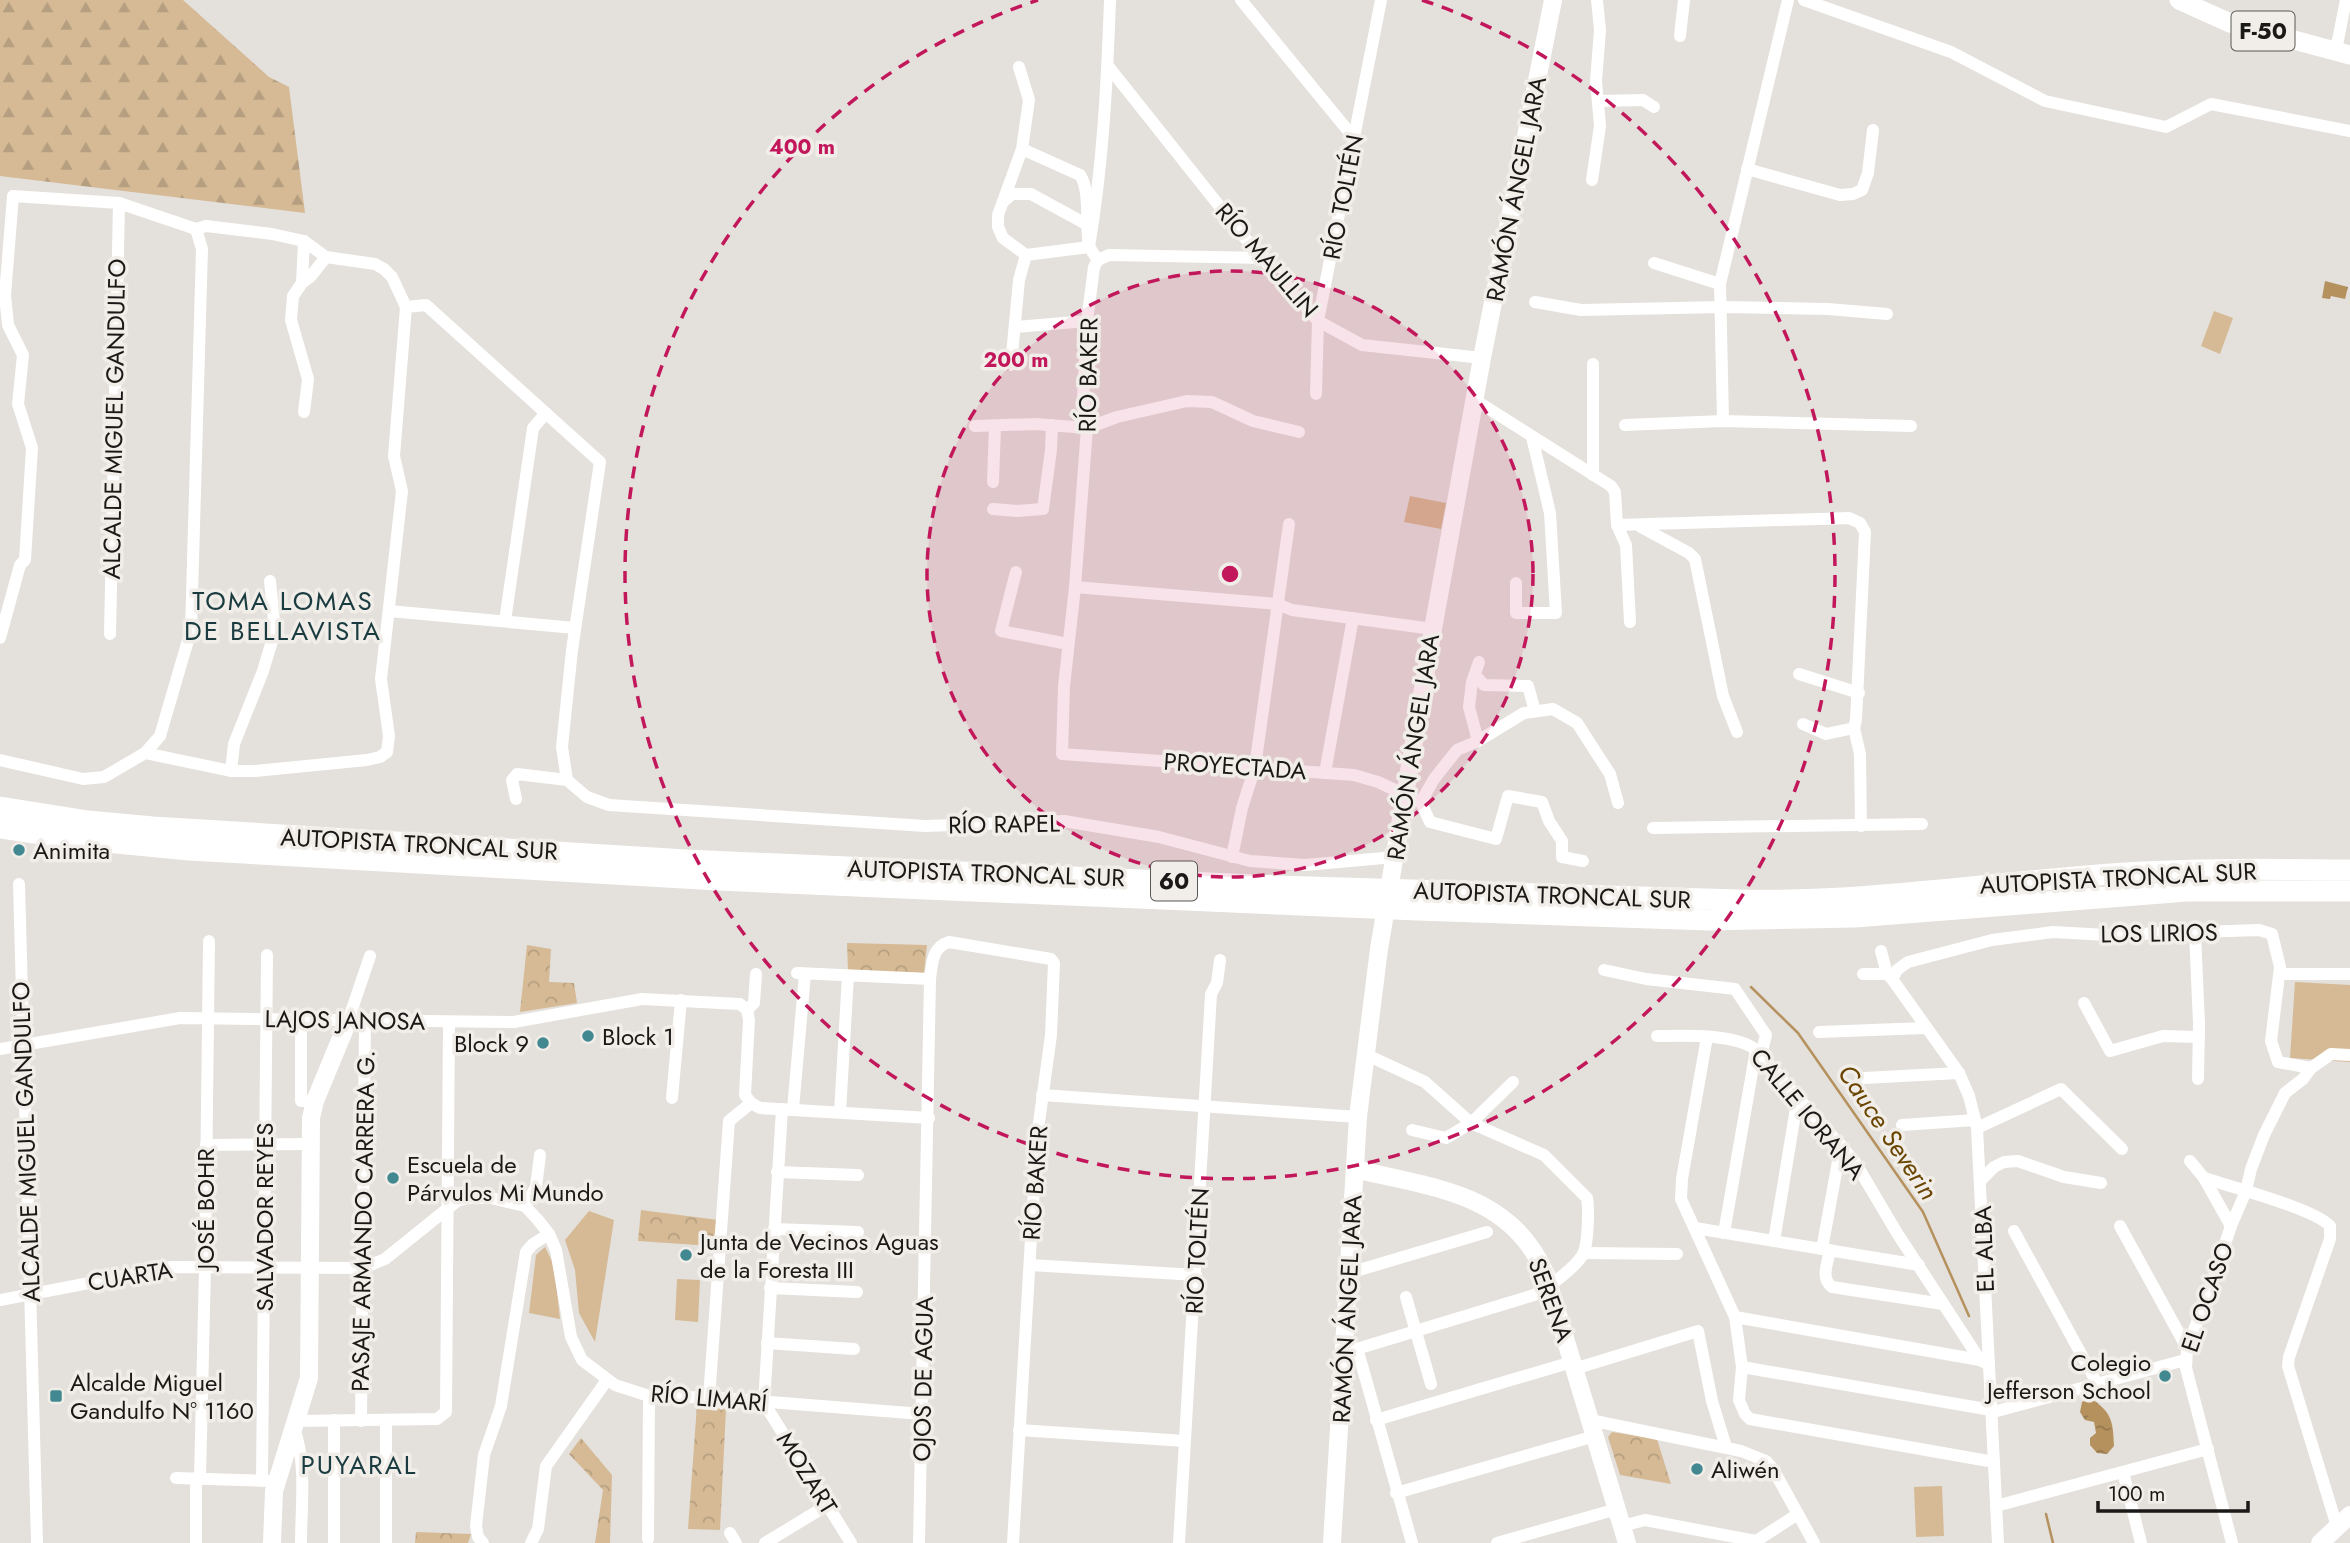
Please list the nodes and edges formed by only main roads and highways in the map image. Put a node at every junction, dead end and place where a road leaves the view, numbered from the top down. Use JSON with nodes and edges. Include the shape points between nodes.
{"nodes":[{"id":1,"x":1553,"y":0,"type":"edge"},
{"id":2,"x":2179,"y":0,"type":"edge"},
{"id":3,"x":2343,"y":52,"type":"edge"},
{"id":4,"x":0,"y":807,"type":"edge"},
{"id":5,"x":0,"y":828,"type":"edge"},
{"id":6,"x":2350,"y":870,"type":"edge"},
{"id":7,"x":2350,"y":891,"type":"edge"},
{"id":8,"x":357,"y":1021,"type":"road end"},
{"id":9,"x":1355,"y":1169,"type":"junction"},
{"id":10,"x":2345,"y":1520,"type":"edge"},
{"id":11,"x":1622,"y":1526,"type":"edge"},
{"id":12,"x":272,"y":1543,"type":"edge"},
{"id":13,"x":1332,"y":1543,"type":"edge"},
{"id":14,"x":2320,"y":1543,"type":"edge"}],
"edges":[{"from":1,"to":9,"type":"main road","name":"RAMÓN ÁNGEL JARA","via":[[1433,629],[1413,798],[1394,862],[1379,949]]},
{"from":2,"to":3,"type":"main road","number":"F-50","via":[[2230,23]]},
{"from":4,"to":6,"type":"highway","name":"AUTOPISTA TRONCAL SUR","number":"60","via":[[153,827],[686,860],[1726,900],[1832,899],[2186,869]]},
{"from":5,"to":7,"type":"highway","name":"AUTOPISTA TRONCAL SUR","number":"60","via":[[189,850],[718,880],[1709,920],[1855,917],[2187,891]]},
{"from":8,"to":12,"type":"main road","via":[[315,1101],[312,1118],[309,1378],[295,1425],[269,1481],[274,1490]]},
{"from":9,"to":11,"type":"main road","name":"SERENA","via":[[1457,1194],[1491,1209],[1528,1242],[1550,1287]]},
{"from":9,"to":13,"type":"main road","name":"RAMÓN ÁNGEL JARA"},
{"from":10,"to":14,"type":"main road"}]}
